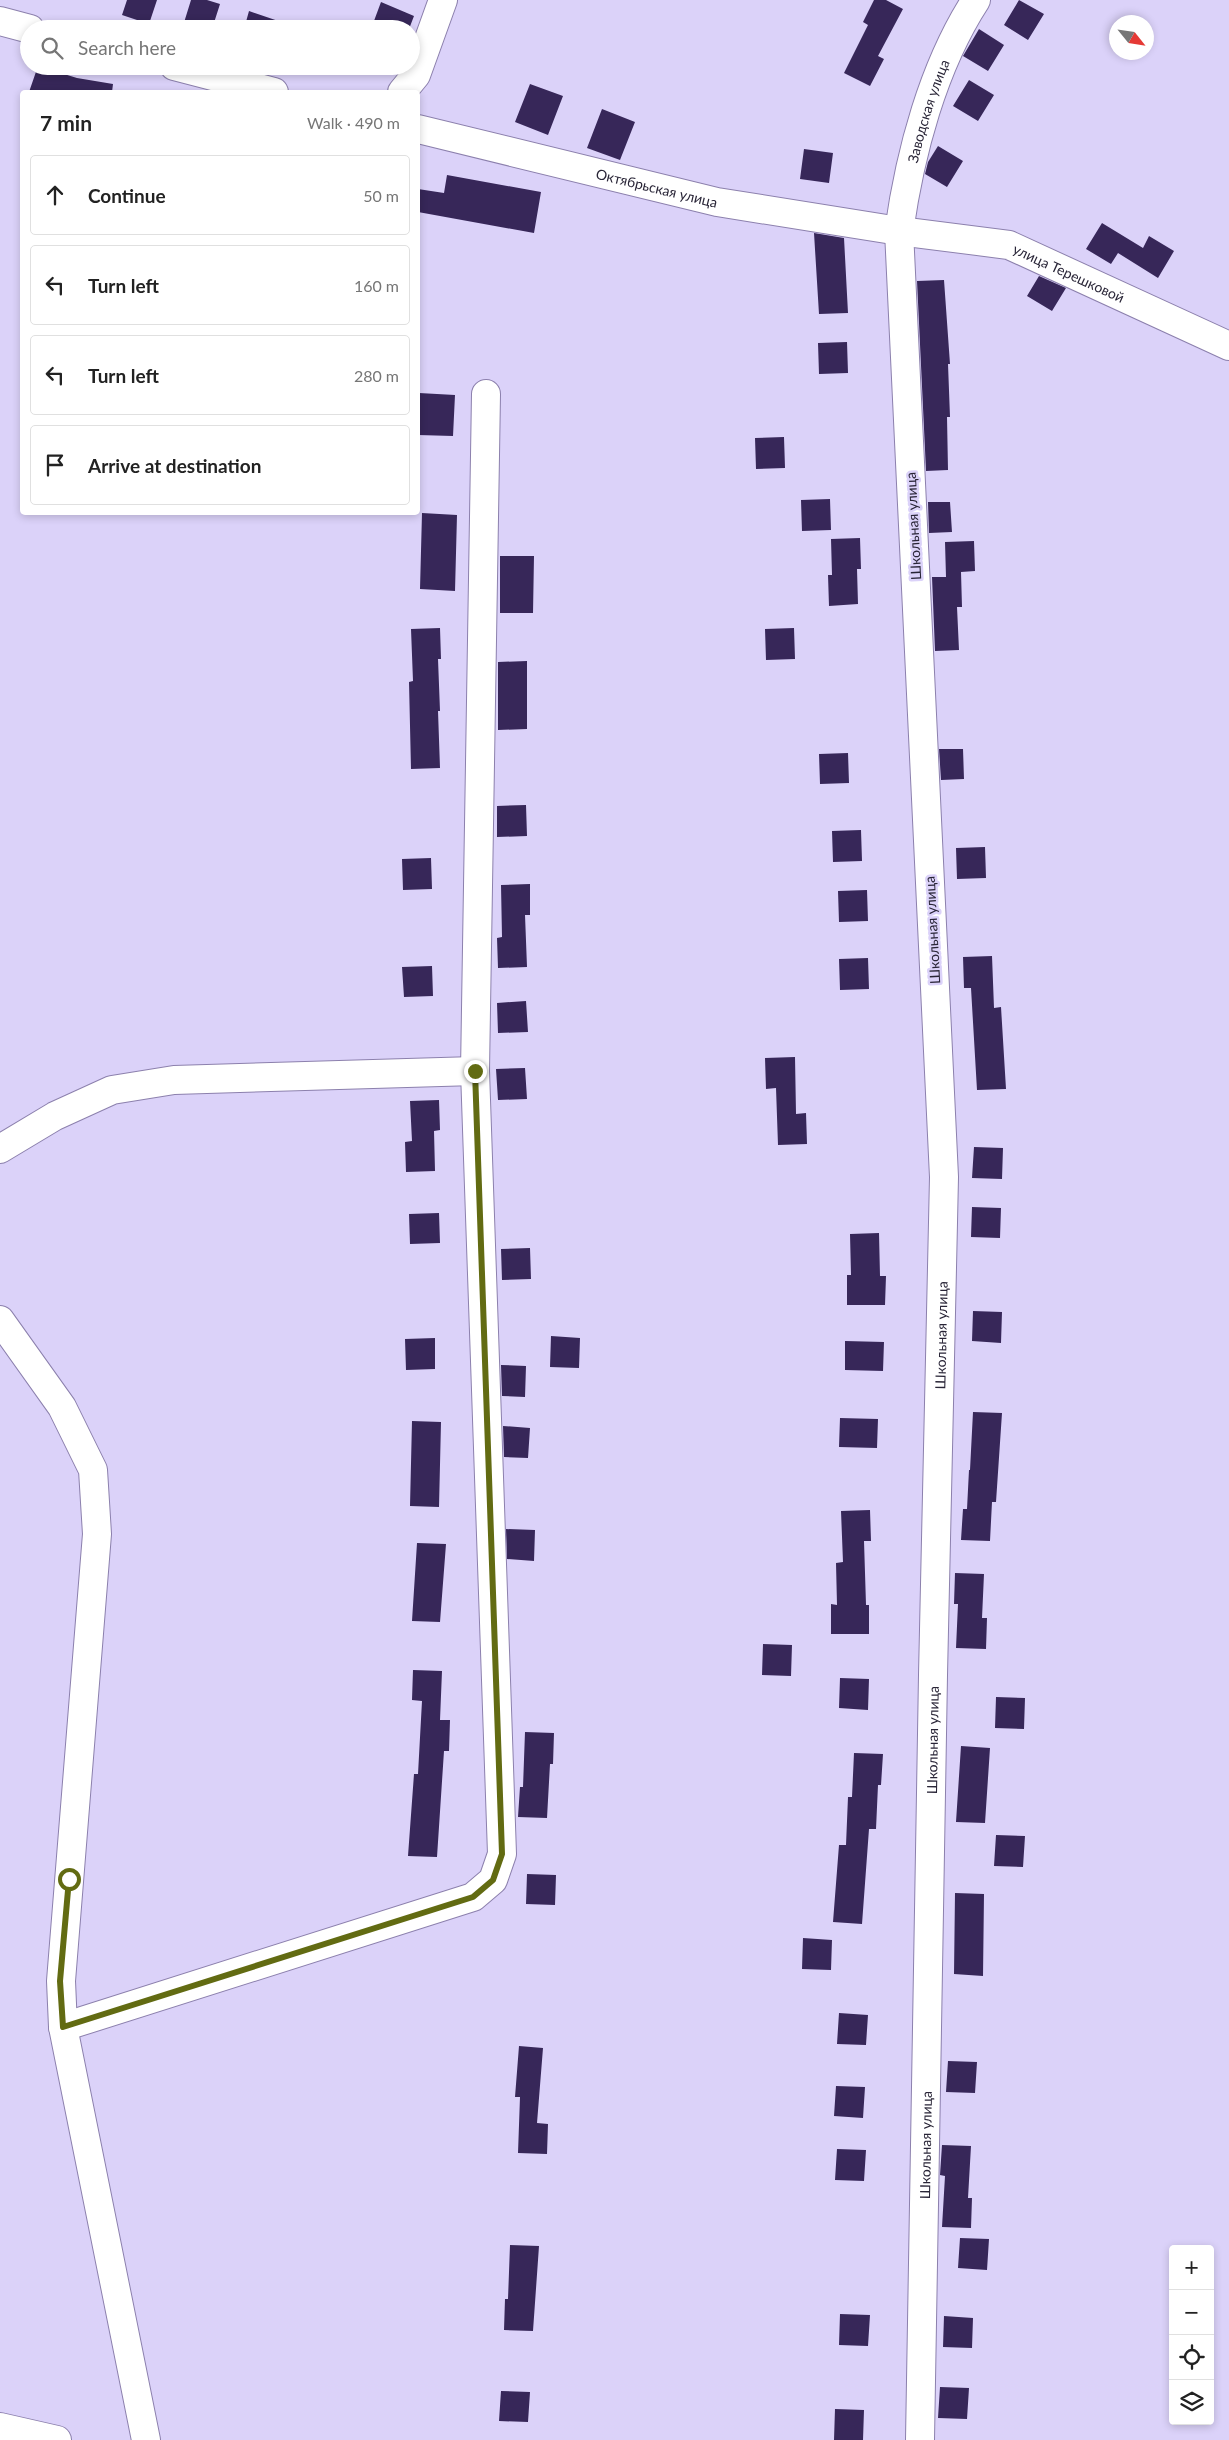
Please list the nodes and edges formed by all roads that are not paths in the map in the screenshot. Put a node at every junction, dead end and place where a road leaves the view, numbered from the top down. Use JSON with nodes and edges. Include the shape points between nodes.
{"nodes":[{"id":1,"x":443,"y":0,"type":"edge"},
{"id":2,"x":976,"y":0,"type":"edge"},
{"id":3,"x":0,"y":21,"type":"edge"},
{"id":4,"x":20,"y":26,"type":"edge"},
{"id":5,"x":420,"y":64,"type":"edge"},
{"id":6,"x":209,"y":75,"type":"edge"},
{"id":7,"x":416,"y":75,"type":"edge"},
{"id":8,"x":266,"y":90,"type":"edge"},
{"id":9,"x":404,"y":90,"type":"edge"},
{"id":10,"x":420,"y":129,"type":"edge"},
{"id":11,"x":899,"y":230,"type":"junction"},
{"id":12,"x":1229,"y":346,"type":"edge"},
{"id":13,"x":486,"y":394,"type":"dead end"},
{"id":14,"x":475,"y":1071,"type":"junction"},
{"id":15,"x":0,"y":1149,"type":"edge"},
{"id":16,"x":0,"y":1320,"type":"edge"},
{"id":17,"x":63,"y":2027,"type":"junction"},
{"id":18,"x":0,"y":2427,"type":"edge"},
{"id":19,"x":57,"y":2440,"type":"edge"},
{"id":20,"x":146,"y":2440,"type":"edge"},
{"id":21,"x":920,"y":2440,"type":"edge"}],
"edges":[{"from":1,"to":5,"type":"street"},
{"from":2,"to":11,"type":"street","name":"Заводская улица","via":[[933,89],[906,178]]},
{"from":3,"to":4,"type":"street"},
{"from":6,"to":8,"type":"street"},
{"from":7,"to":9,"type":"street"},
{"from":10,"to":11,"type":"street","name":"Октябрьская улица","via":[[717,202]]},
{"from":11,"to":12,"type":"street","name":"улица Терешковой","via":[[1009,244]]},
{"from":11,"to":21,"type":"street","name":"Школьная улица","via":[[944,1177]]},
{"from":13,"to":14,"type":"street"},
{"from":14,"to":15,"type":"street","via":[[165,1081],[112,1090],[55,1116]]},
{"from":14,"to":17,"type":"street","via":[[502,1854],[493,1880],[473,1897]]},
{"from":16,"to":17,"type":"street","via":[[62,1407],[93,1470],[97,1534],[60,1981]]},
{"from":17,"to":20,"type":"street"},
{"from":18,"to":19,"type":"street"}]}
